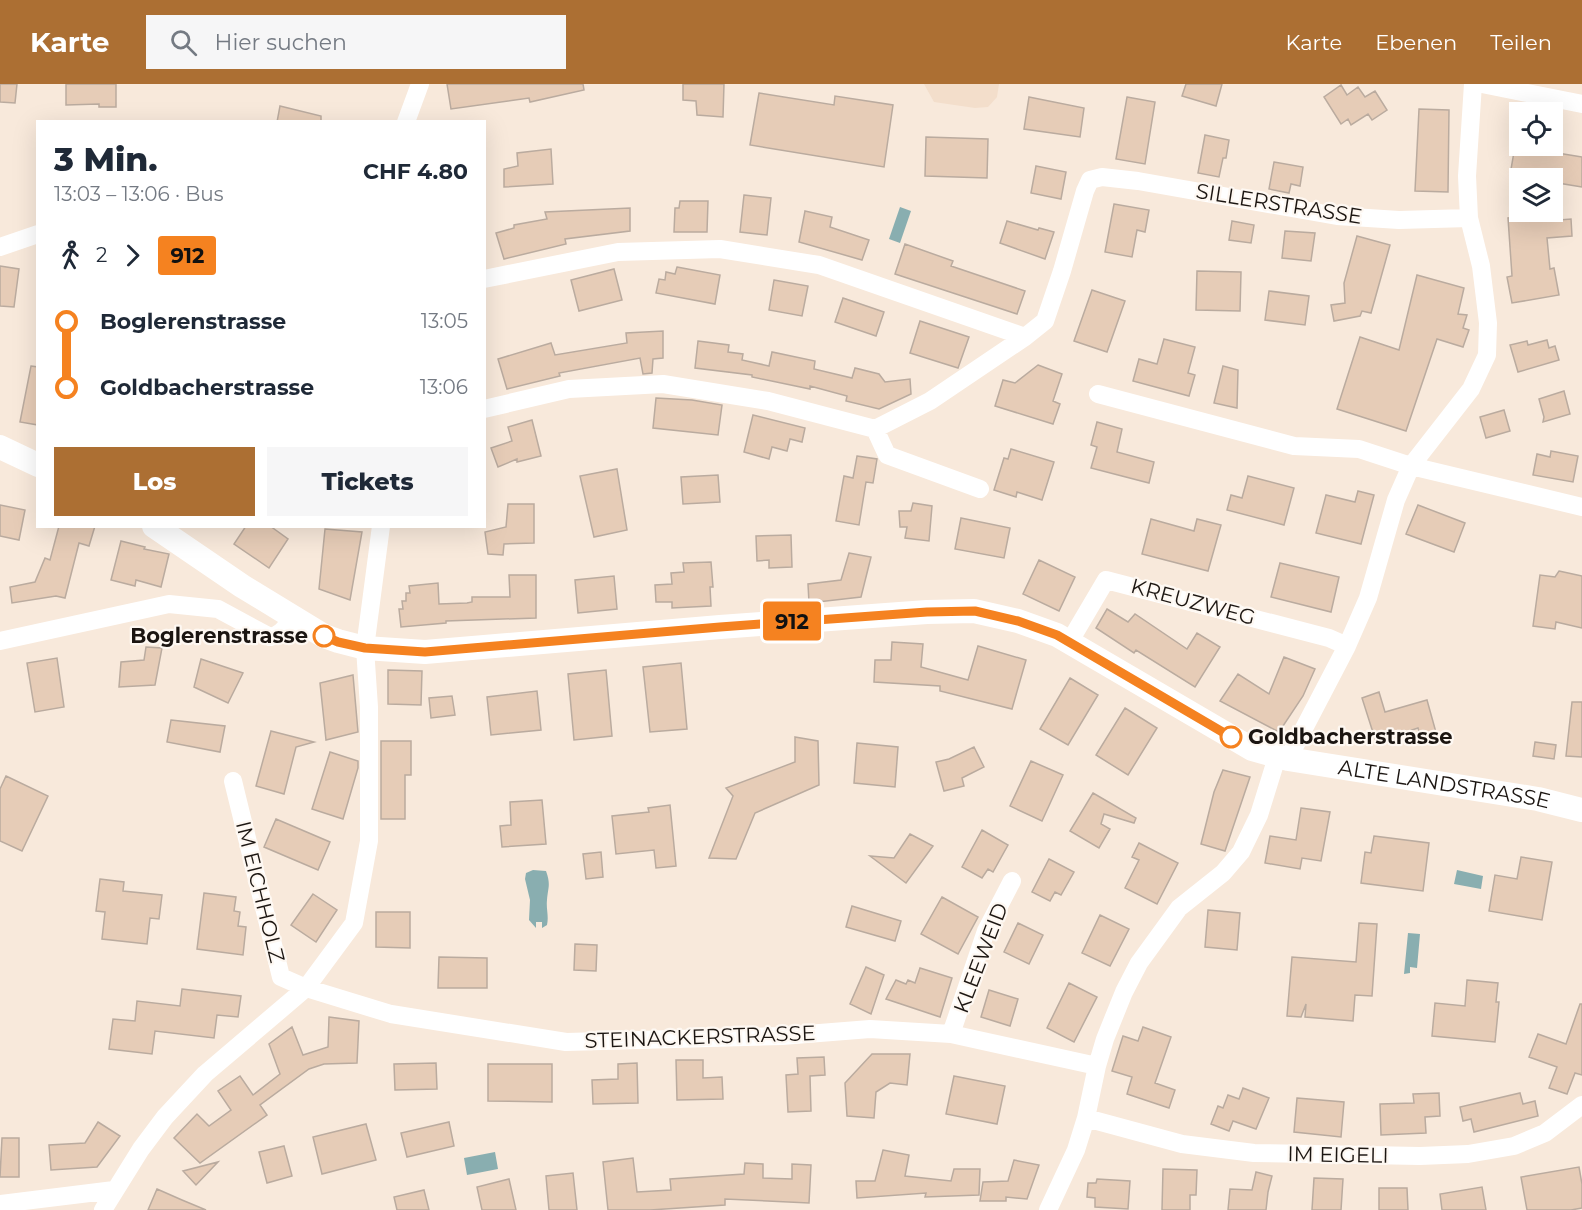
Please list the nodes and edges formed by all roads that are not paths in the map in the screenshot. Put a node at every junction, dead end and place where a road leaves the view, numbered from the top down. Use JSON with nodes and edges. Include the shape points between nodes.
{"nodes":[{"id":1,"x":420,"y":84,"type":"edge"},
{"id":2,"x":1473,"y":84,"type":"edge"},
{"id":3,"x":1482,"y":84,"type":"edge"},
{"id":4,"x":1582,"y":104,"type":"edge"},
{"id":5,"x":407,"y":120,"type":"edge"},
{"id":6,"x":1469,"y":218,"type":"junction"},
{"id":7,"x":36,"y":235,"type":"edge"},
{"id":8,"x":0,"y":247,"type":"edge"},
{"id":9,"x":486,"y":279,"type":"edge"},
{"id":10,"x":1025,"y":337,"type":"junction"},
{"id":11,"x":1098,"y":394,"type":"dead end"},
{"id":12,"x":486,"y":409,"type":"edge"},
{"id":13,"x":874,"y":429,"type":"junction"},
{"id":14,"x":0,"y":447,"type":"edge"},
{"id":15,"x":36,"y":464,"type":"edge"},
{"id":16,"x":1411,"y":466,"type":"junction"},
{"id":17,"x":980,"y":489,"type":"dead end"},
{"id":18,"x":1582,"y":507,"type":"edge"},
{"id":19,"x":157,"y":528,"type":"edge"},
{"id":20,"x":381,"y":528,"type":"edge"},
{"id":21,"x":293,"y":617,"type":"junction"},
{"id":22,"x":0,"y":641,"type":"edge"},
{"id":23,"x":1070,"y":641,"type":"junction"},
{"id":24,"x":1347,"y":646,"type":"junction"},
{"id":25,"x":365,"y":648,"type":"junction"},
{"id":26,"x":1283,"y":758,"type":"junction"},
{"id":27,"x":233,"y":781,"type":"dead end"},
{"id":28,"x":1582,"y":810,"type":"edge"},
{"id":29,"x":1012,"y":881,"type":"dead end"},
{"id":30,"x":306,"y":988,"type":"junction"},
{"id":31,"x":951,"y":1034,"type":"junction"},
{"id":32,"x":1097,"y":1066,"type":"junction"},
{"id":33,"x":1582,"y":1105,"type":"edge"},
{"id":34,"x":1086,"y":1118,"type":"junction"},
{"id":35,"x":114,"y":1190,"type":"junction"},
{"id":36,"x":0,"y":1204,"type":"edge"},
{"id":37,"x":103,"y":1210,"type":"edge"},
{"id":38,"x":1048,"y":1210,"type":"edge"}],
"edges":[{"from":1,"to":5,"type":"street"},
{"from":2,"to":6,"type":"street","via":[[1467,176]]},
{"from":3,"to":4,"type":"street"},
{"from":6,"to":10,"type":"street","name":"SILLERSTRASSE","via":[[1399,220],[1337,216],[1138,181],[1102,177],[1090,180],[1045,321]]},
{"from":6,"to":16,"type":"street","via":[[1481,266],[1488,323],[1487,355],[1471,389]]},
{"from":7,"to":8,"type":"street"},
{"from":9,"to":10,"type":"street","via":[[618,252],[720,249],[819,265]]},
{"from":10,"to":13,"type":"street","via":[[930,401]]},
{"from":11,"to":16,"type":"street","via":[[1294,446],[1359,449]]},
{"from":12,"to":13,"type":"street","via":[[569,389],[663,384],[768,401]]},
{"from":13,"to":17,"type":"street","via":[[887,455]]},
{"from":14,"to":15,"type":"main road"},
{"from":16,"to":18,"type":"street"},
{"from":16,"to":24,"type":"street","via":[[1396,500],[1368,598]]},
{"from":19,"to":21,"type":"main road","name":"ALTE LANDSTRASSE"},
{"from":20,"to":25,"type":"street"},
{"from":21,"to":22,"type":"street","via":[[282,632],[270,637],[218,609],[169,604]]},
{"from":21,"to":25,"type":"main road","name":"ALTE LANDSTRASSE","via":[[332,639]]},
{"from":23,"to":24,"type":"street","name":"KREUZWEG","via":[[1106,580]]},
{"from":23,"to":25,"type":"main road","name":"ALTE LANDSTRASSE","via":[[1018,621],[975,611],[720,627],[425,652]]},
{"from":23,"to":26,"type":"main road","name":"ALTE LANDSTRASSE","via":[[1252,749]]},
{"from":24,"to":26,"type":"street"},
{"from":25,"to":30,"type":"street","via":[[369,841],[354,923]]},
{"from":26,"to":28,"type":"main road","name":"ALTE LANDSTRASSE","via":[[1538,799]]},
{"from":26,"to":32,"type":"street","via":[[1241,852],[1223,873],[1179,908],[1139,963]]},
{"from":27,"to":30,"type":"street","name":"IM EICHHOLZ","via":[[281,977]]},
{"from":29,"to":31,"type":"street","name":"KLEEWEID","via":[[986,931]]},
{"from":30,"to":31,"type":"street","name":"STEINACKERSTRASSE","via":[[391,1014],[566,1042],[782,1036],[870,1029]]},
{"from":30,"to":35,"type":"street","via":[[205,1074],[165,1117]]},
{"from":31,"to":32,"type":"street","name":"STEINACKERSTRASSE"},
{"from":32,"to":34,"type":"street"},
{"from":33,"to":34,"type":"street","name":"IM EIGELI","via":[[1545,1133],[1514,1146],[1468,1154],[1420,1156],[1254,1153],[1182,1144]]},
{"from":34,"to":38,"type":"street"},
{"from":35,"to":36,"type":"street"},
{"from":35,"to":37,"type":"street"}]}
